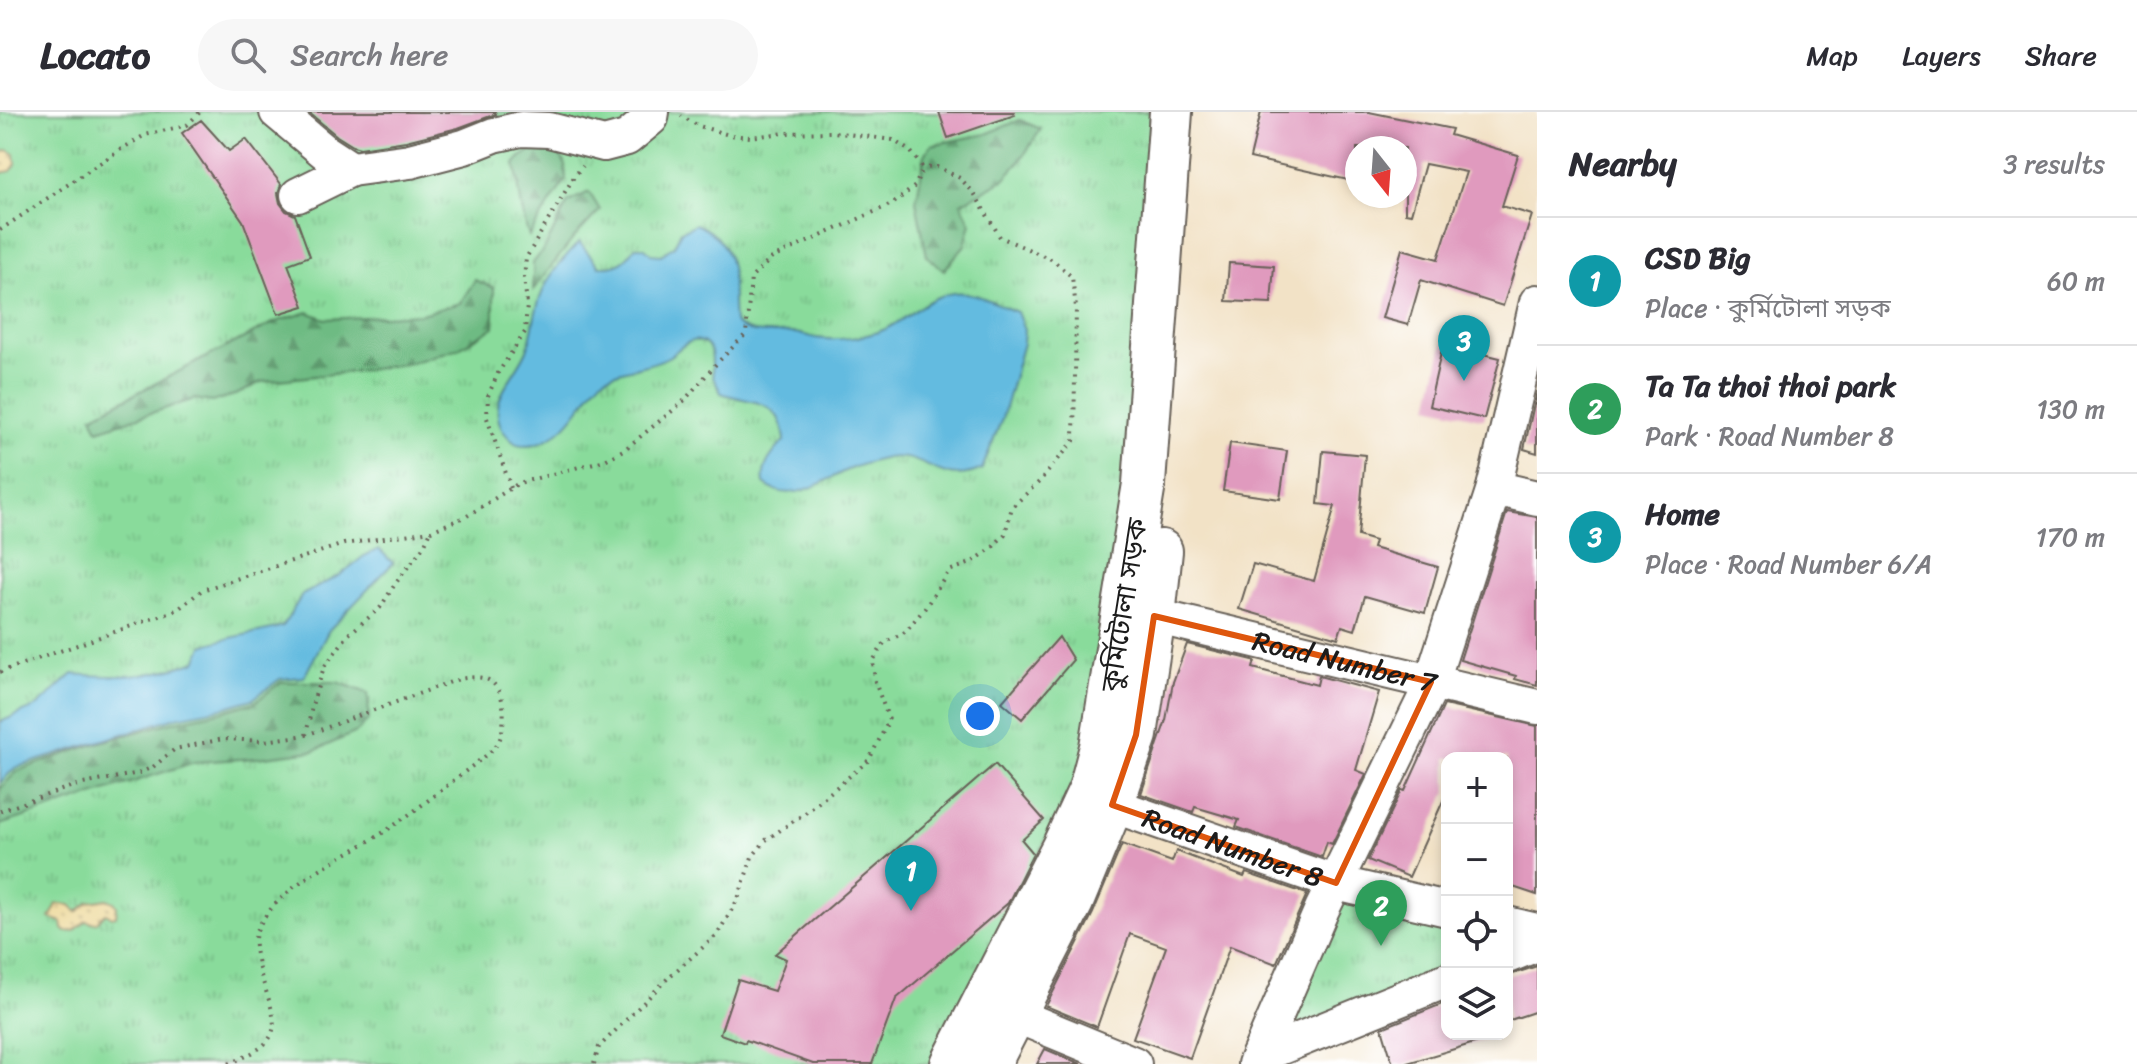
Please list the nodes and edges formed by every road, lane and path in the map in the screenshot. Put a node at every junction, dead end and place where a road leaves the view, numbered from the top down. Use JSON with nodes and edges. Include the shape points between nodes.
{"nodes":[{"id":1,"x":200,"y":112,"type":"edge"},
{"id":2,"x":277,"y":112,"type":"edge"},
{"id":3,"x":652,"y":112,"type":"edge"},
{"id":4,"x":1171,"y":112,"type":"edge"},
{"id":5,"x":1199,"y":112,"type":"edge"},
{"id":6,"x":604,"y":144,"type":"junction"},
{"id":7,"x":923,"y":168,"type":"junction"},
{"id":8,"x":351,"y":169,"type":"junction"},
{"id":9,"x":298,"y":195,"type":"dead end"},
{"id":10,"x":0,"y":230,"type":"edge"},
{"id":11,"x":1537,"y":302,"type":"edge"},
{"id":12,"x":511,"y":488,"type":"junction"},
{"id":13,"x":1494,"y":488,"type":"junction"},
{"id":14,"x":1537,"y":498,"type":"edge"},
{"id":15,"x":431,"y":531,"type":"junction"},
{"id":16,"x":1154,"y":616,"type":"junction"},
{"id":17,"x":0,"y":672,"type":"edge"},
{"id":18,"x":1431,"y":682,"type":"junction"},
{"id":19,"x":1537,"y":707,"type":"edge"},
{"id":20,"x":306,"y":735,"type":"junction"},
{"id":21,"x":1112,"y":805,"type":"junction"},
{"id":22,"x":0,"y":811,"type":"edge"},
{"id":23,"x":1336,"y":883,"type":"junction"},
{"id":24,"x":1441,"y":908,"type":"edge"},
{"id":25,"x":1513,"y":925,"type":"edge"},
{"id":26,"x":1537,"y":931,"type":"edge"},
{"id":27,"x":1537,"y":944,"type":"edge"},
{"id":28,"x":1513,"y":954,"type":"edge"},
{"id":29,"x":1441,"y":983,"type":"edge"},
{"id":30,"x":1015,"y":1015,"type":"junction"},
{"id":31,"x":1257,"y":1060,"type":"edge"},
{"id":32,"x":228,"y":1064,"type":"edge"},
{"id":33,"x":594,"y":1064,"type":"edge"},
{"id":34,"x":952,"y":1064,"type":"edge"},
{"id":35,"x":989,"y":1064,"type":"edge"},
{"id":36,"x":1134,"y":1064,"type":"edge"}],
"edges":[{"from":1,"to":10,"type":"path","via":[[187,125],[145,135]]},
{"from":2,"to":8,"type":"street"},
{"from":3,"to":6,"type":"street","via":[[627,138]]},
{"from":3,"to":7,"type":"path","via":[[680,116],[729,135],[833,132],[893,140]]},
{"from":4,"to":34,"type":"main road","name":"কুর্মিটোলা সড়ক","via":[[1144,484],[1101,747],[1090,789],[1063,847]]},
{"from":5,"to":16,"type":"main road","name":"কুর্মিটোলা সড়ক"},
{"from":6,"to":8,"type":"street","via":[[521,129],[410,161]]},
{"from":6,"to":12,"type":"path","via":[[575,175],[526,258],[525,332],[488,396],[487,418]]},
{"from":7,"to":12,"type":"path","via":[[915,186],[894,203],[772,258],[751,278],[746,334],[682,403],[625,449]]},
{"from":7,"to":33,"type":"path","via":[[937,167],[960,178],[1000,237],[1053,260],[1072,277],[1074,441],[1012,507],[1005,534],[992,548],[949,571],[905,632],[884,643],[873,661],[889,720],[869,760],[766,840],[752,857],[738,899],[717,935],[599,1047]]},
{"from":8,"to":9,"type":"street"},
{"from":11,"to":13,"type":"street"},
{"from":12,"to":15,"type":"path"},
{"from":13,"to":14,"type":"street"},
{"from":13,"to":18,"type":"street"},
{"from":15,"to":17,"type":"path","via":[[344,544],[277,564],[202,590],[177,610]]},
{"from":15,"to":20,"type":"path","via":[[380,608],[349,634],[324,667]]},
{"from":16,"to":18,"type":"street","name":"Road Number 7"},
{"from":16,"to":21,"type":"main road","name":"কুর্মিটোলা সড়ক","via":[[1136,735]]},
{"from":18,"to":19,"type":"street","name":"Road Number 7"},
{"from":18,"to":23,"type":"street"},
{"from":20,"to":22,"type":"path","via":[[265,741],[223,739],[175,749],[139,773],[73,786]]},
{"from":20,"to":32,"type":"path","via":[[459,679],[478,676],[501,693],[498,743],[421,807],[285,895],[264,919],[254,937],[275,1017],[273,1032],[264,1046]]},
{"from":21,"to":23,"type":"street","name":"Road Number 8"},
{"from":21,"to":30,"type":"main road","name":"কুর্মিটোলা সড়ক","via":[[1072,902]]},
{"from":23,"to":24,"type":"street","name":"Road Number 8"},
{"from":23,"to":31,"type":"street"},
{"from":25,"to":26,"type":"street"},
{"from":27,"to":28,"type":"street"},
{"from":29,"to":31,"type":"street"},
{"from":30,"to":35,"type":"main road","name":"কুর্মিটোলা সড়ক"},
{"from":30,"to":36,"type":"street"}]}
